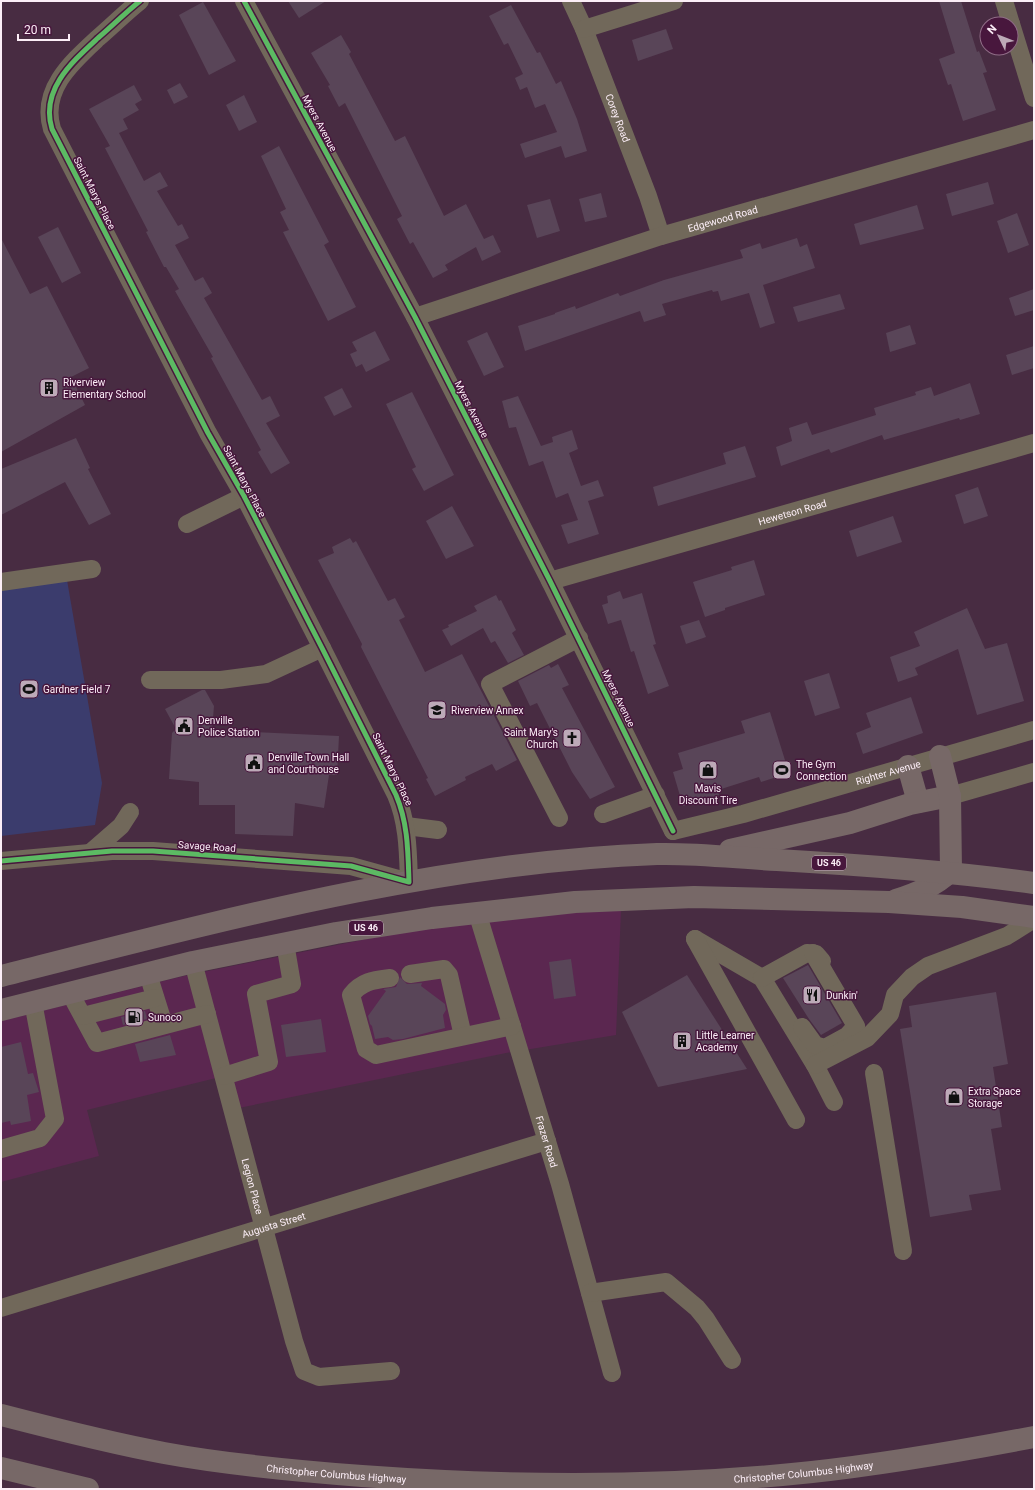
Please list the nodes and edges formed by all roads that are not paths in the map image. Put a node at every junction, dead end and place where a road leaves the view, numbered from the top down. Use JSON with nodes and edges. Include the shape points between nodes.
{"nodes":[{"id":1,"x":140,"y":1,"type":"edge"},
{"id":2,"x":244,"y":1,"type":"edge"},
{"id":3,"x":571,"y":1,"type":"edge"},
{"id":4,"x":674,"y":1,"type":"edge"},
{"id":5,"x":1004,"y":1,"type":"edge"},
{"id":6,"x":1009,"y":16,"type":"edge"},
{"id":7,"x":584,"y":29,"type":"junction"},
{"id":8,"x":1019,"y":50,"type":"edge"},
{"id":9,"x":1034,"y":98,"type":"edge"},
{"id":10,"x":1034,"y":130,"type":"edge"},
{"id":11,"x":661,"y":236,"type":"junction"},
{"id":12,"x":415,"y":318,"type":"junction"},
{"id":13,"x":1034,"y":443,"type":"edge"},
{"id":14,"x":244,"y":496,"type":"junction"},
{"id":15,"x":186,"y":524,"type":"dead end"},
{"id":16,"x":92,"y":569,"type":"dead end"},
{"id":17,"x":550,"y":581,"type":"junction"},
{"id":18,"x":1,"y":582,"type":"edge"},
{"id":19,"x":579,"y":638,"type":"junction"},
{"id":20,"x":322,"y":648,"type":"junction"},
{"id":21,"x":150,"y":680,"type":"dead end"},
{"id":22,"x":1034,"y":730,"type":"edge"},
{"id":23,"x":940,"y":756,"type":"junction"},
{"id":24,"x":908,"y":766,"type":"junction"},
{"id":25,"x":1034,"y":772,"type":"edge"},
{"id":26,"x":656,"y":795,"type":"junction"},
{"id":27,"x":950,"y":796,"type":"junction"},
{"id":28,"x":918,"y":802,"type":"junction"},
{"id":29,"x":130,"y":812,"type":"dead end"},
{"id":30,"x":603,"y":814,"type":"dead end"},
{"id":31,"x":559,"y":818,"type":"dead end"},
{"id":32,"x":406,"y":826,"type":"junction"},
{"id":33,"x":438,"y":830,"type":"dead end"},
{"id":34,"x":673,"y":831,"type":"junction"},
{"id":35,"x":90,"y":853,"type":"junction"},
{"id":36,"x":654,"y":854,"type":"junction"},
{"id":37,"x":707,"y":856,"type":"junction"},
{"id":38,"x":1,"y":861,"type":"edge"},
{"id":39,"x":951,"y":871,"type":"junction"},
{"id":40,"x":409,"y":882,"type":"junction"},
{"id":41,"x":1034,"y":883,"type":"edge"},
{"id":42,"x":889,"y":902,"type":"junction"},
{"id":43,"x":477,"y":912,"type":"junction"},
{"id":44,"x":1034,"y":918,"type":"edge"},
{"id":45,"x":285,"y":942,"type":"junction"},
{"id":46,"x":814,"y":953,"type":"junction"},
{"id":47,"x":193,"y":962,"type":"junction"},
{"id":48,"x":148,"y":974,"type":"junction"},
{"id":49,"x":410,"y":974,"type":"dead end"},
{"id":50,"x":767,"y":975,"type":"junction"},
{"id":51,"x":1,"y":976,"type":"edge"},
{"id":52,"x":390,"y":978,"type":"dead end"},
{"id":53,"x":70,"y":993,"type":"junction"},
{"id":54,"x":156,"y":998,"type":"junction"},
{"id":55,"x":33,"y":1002,"type":"junction"},
{"id":56,"x":1,"y":1010,"type":"edge"},
{"id":57,"x":207,"y":1014,"type":"junction"},
{"id":58,"x":83,"y":1016,"type":"junction"},
{"id":59,"x":164,"y":1025,"type":"junction"},
{"id":60,"x":512,"y":1026,"type":"junction"},
{"id":61,"x":463,"y":1036,"type":"junction"},
{"id":62,"x":867,"y":1038,"type":"junction"},
{"id":63,"x":815,"y":1065,"type":"junction"},
{"id":64,"x":874,"y":1072,"type":"dead end"},
{"id":65,"x":224,"y":1076,"type":"junction"},
{"id":66,"x":834,"y":1102,"type":"dead end"},
{"id":67,"x":796,"y":1120,"type":"dead end"},
{"id":68,"x":547,"y":1142,"type":"junction"},
{"id":69,"x":1,"y":1149,"type":"edge"},
{"id":70,"x":265,"y":1228,"type":"junction"},
{"id":71,"x":903,"y":1251,"type":"dead end"},
{"id":72,"x":590,"y":1292,"type":"junction"},
{"id":73,"x":1,"y":1308,"type":"edge"},
{"id":74,"x":732,"y":1360,"type":"dead end"},
{"id":75,"x":391,"y":1372,"type":"dead end"},
{"id":76,"x":612,"y":1373,"type":"dead end"},
{"id":77,"x":1,"y":1415,"type":"edge"},
{"id":78,"x":1034,"y":1437,"type":"edge"},
{"id":79,"x":1,"y":1468,"type":"edge"},
{"id":80,"x":88,"y":1489,"type":"edge"}],
"edges":[{"from":1,"to":14,"type":"street","name":"Saint Marys Place","via":[[63,73],[53,94],[49,114],[52,129],[208,433]]},
{"from":2,"to":12,"type":"street","name":"Myers Avenue"},
{"from":3,"to":7,"type":"street","name":"Corey Road"},
{"from":4,"to":7,"type":"street"},
{"from":5,"to":6,"type":"street"},
{"from":7,"to":11,"type":"street","name":"Corey Road"},
{"from":8,"to":9,"type":"street"},
{"from":10,"to":11,"type":"street","name":"Edgewood Road"},
{"from":11,"to":12,"type":"street","name":"Edgewood Road"},
{"from":12,"to":17,"type":"street","name":"Myers Avenue"},
{"from":13,"to":17,"type":"street","name":"Hewetson Road"},
{"from":14,"to":15,"type":"street"},
{"from":14,"to":20,"type":"street","name":"Saint Marys Place"},
{"from":16,"to":18,"type":"street"},
{"from":17,"to":19,"type":"street","name":"Myers Avenue"},
{"from":19,"to":26,"type":"street","name":"Myers Avenue"},
{"from":19,"to":31,"type":"street","via":[[490,684]]},
{"from":20,"to":21,"type":"street","via":[[266,674],[221,680]]},
{"from":20,"to":32,"type":"street","name":"Saint Marys Place","via":[[396,795]]},
{"from":22,"to":23,"type":"street","name":"Righter Avenue"},
{"from":23,"to":24,"type":"street","name":"Righter Avenue"},
{"from":23,"to":27,"type":"highway"},
{"from":24,"to":28,"type":"highway"},
{"from":24,"to":34,"type":"street","name":"Righter Avenue","via":[[743,814]]},
{"from":25,"to":27,"type":"street"},
{"from":26,"to":30,"type":"street"},
{"from":26,"to":34,"type":"street","name":"Myers Avenue"},
{"from":27,"to":28,"type":"highway"},
{"from":27,"to":39,"type":"highway"},
{"from":28,"to":37,"type":"highway","via":[[835,826]]},
{"from":29,"to":35,"type":"street","via":[[121,826]]},
{"from":32,"to":33,"type":"street"},
{"from":32,"to":40,"type":"street","name":"Saint Marys Place"},
{"from":34,"to":36,"type":"street"},
{"from":35,"to":38,"type":"street","name":"Savage Road"},
{"from":35,"to":40,"type":"street","name":"Savage Road","via":[[153,851],[351,866]]},
{"from":36,"to":37,"type":"highway","number":"US 46"},
{"from":36,"to":40,"type":"highway","number":"US 46","via":[[553,862]]},
{"from":37,"to":39,"type":"highway","number":"US 46"},
{"from":39,"to":41,"type":"highway","number":"US 46"},
{"from":39,"to":42,"type":"highway","via":[[939,882],[916,894]]},
{"from":40,"to":51,"type":"highway","number":"US 46","via":[[263,912]]},
{"from":42,"to":43,"type":"highway","number":"US 46","via":[[694,898],[575,902]]},
{"from":42,"to":44,"type":"highway","number":"US 46","via":[[962,907]]},
{"from":43,"to":45,"type":"highway","number":"US 46","via":[[336,932]]},
{"from":43,"to":60,"type":"street","name":"Frazer Road"},
{"from":44,"to":62,"type":"street","via":[[1007,936],[928,966],[912,977],[895,995],[890,1014]]},
{"from":45,"to":47,"type":"highway","number":"US 46"},
{"from":45,"to":65,"type":"street","via":[[292,984],[256,994],[270,1062]]},
{"from":46,"to":50,"type":"street","via":[[807,952]]},
{"from":46,"to":50,"type":"street","via":[[856,1026],[834,1045],[825,1048],[815,1045]]},
{"from":46,"to":62,"type":"street","via":[[819,957]]},
{"from":47,"to":48,"type":"highway","number":"US 46"},
{"from":47,"to":57,"type":"street","name":"Legion Place"},
{"from":48,"to":53,"type":"highway","number":"US 46"},
{"from":48,"to":54,"type":"street"},
{"from":49,"to":61,"type":"street","via":[[444,969],[449,975]]},
{"from":50,"to":63,"type":"street"},
{"from":50,"to":67,"type":"street","via":[[695,939]]},
{"from":52,"to":61,"type":"street","via":[[358,986],[351,995],[366,1049],[376,1055]]},
{"from":53,"to":55,"type":"highway","number":"US 46"},
{"from":53,"to":58,"type":"street"},
{"from":54,"to":58,"type":"street"},
{"from":54,"to":59,"type":"street"},
{"from":55,"to":56,"type":"highway","number":"US 46"},
{"from":55,"to":69,"type":"street","via":[[55,1119],[40,1138]]},
{"from":57,"to":59,"type":"street"},
{"from":57,"to":65,"type":"street","name":"Legion Place"},
{"from":58,"to":59,"type":"street","via":[[97,1043]]},
{"from":60,"to":61,"type":"street"},
{"from":60,"to":68,"type":"street","name":"Frazer Road"},
{"from":62,"to":63,"type":"street"},
{"from":63,"to":66,"type":"street"},
{"from":64,"to":71,"type":"street"},
{"from":65,"to":70,"type":"street","name":"Legion Place"},
{"from":68,"to":70,"type":"street","name":"Augusta Street"},
{"from":68,"to":72,"type":"street","name":"Frazer Road"},
{"from":70,"to":73,"type":"street","name":"Augusta Street"},
{"from":70,"to":75,"type":"street","name":"Legion Place","via":[[304,1371],[319,1377]]},
{"from":72,"to":74,"type":"street","via":[[666,1282],[697,1308]]},
{"from":72,"to":76,"type":"street","name":"Frazer Road"},
{"from":77,"to":78,"type":"highway","name":"Christopher Columbus Highway","via":[[106,1441],[228,1462],[443,1482],[566,1486],[690,1482],[813,1472],[935,1456]]},
{"from":79,"to":80,"type":"highway"}]}
